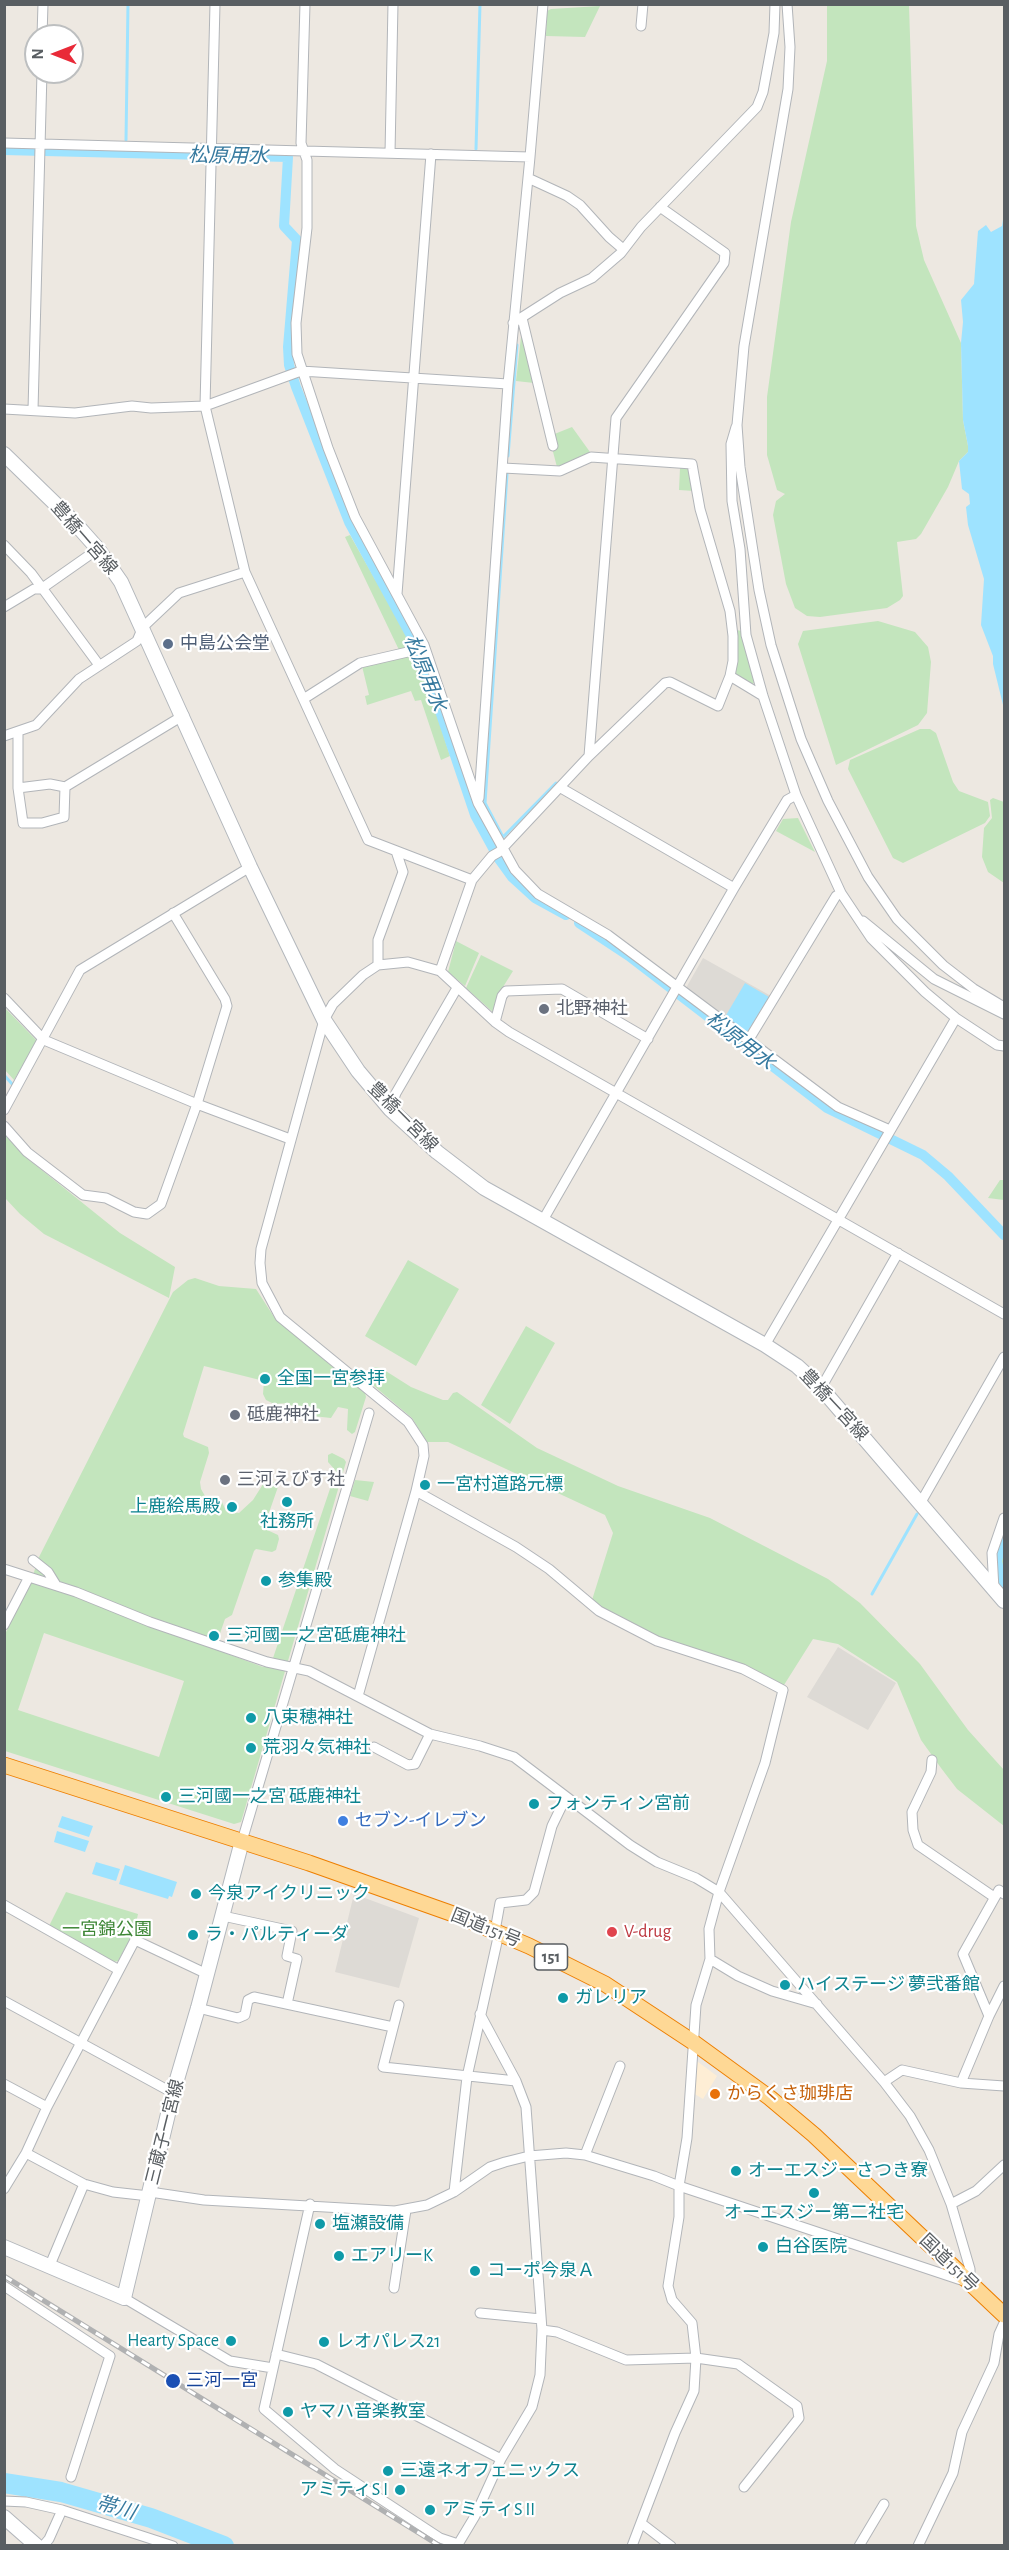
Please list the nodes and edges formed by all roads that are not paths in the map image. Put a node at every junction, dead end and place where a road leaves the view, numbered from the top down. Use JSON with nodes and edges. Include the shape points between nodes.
{"nodes":[{"id":1,"x":43,"y":4,"type":"edge"},
{"id":2,"x":215,"y":4,"type":"edge"},
{"id":3,"x":305,"y":4,"type":"edge"},
{"id":4,"x":393,"y":4,"type":"edge"},
{"id":5,"x":543,"y":4,"type":"edge"},
{"id":6,"x":643,"y":4,"type":"edge"},
{"id":7,"x":775,"y":4,"type":"edge"},
{"id":8,"x":787,"y":4,"type":"edge"},
{"id":9,"x":42,"y":24,"type":"edge"},
{"id":10,"x":641,"y":26,"type":"dead end"},
{"id":11,"x":42,"y":84,"type":"edge"},
{"id":12,"x":4,"y":143,"type":"edge"},
{"id":13,"x":40,"y":143,"type":"junction"},
{"id":14,"x":212,"y":148,"type":"junction"},
{"id":15,"x":306,"y":151,"type":"junction"},
{"id":16,"x":390,"y":153,"type":"junction"},
{"id":17,"x":431,"y":154,"type":"junction"},
{"id":18,"x":531,"y":157,"type":"junction"},
{"id":19,"x":528,"y":178,"type":"junction"},
{"id":20,"x":660,"y":207,"type":"junction"},
{"id":21,"x":623,"y":249,"type":"junction"},
{"id":22,"x":518,"y":321,"type":"junction"},
{"id":23,"x":302,"y":371,"type":"junction"},
{"id":24,"x":415,"y":378,"type":"junction"},
{"id":25,"x":508,"y":384,"type":"junction"},
{"id":26,"x":205,"y":406,"type":"junction"},
{"id":27,"x":4,"y":409,"type":"edge"},
{"id":28,"x":33,"y":410,"type":"junction"},
{"id":29,"x":737,"y":425,"type":"junction"},
{"id":30,"x":553,"y":446,"type":"dead end"},
{"id":31,"x":4,"y":454,"type":"edge"},
{"id":32,"x":611,"y":459,"type":"junction"},
{"id":33,"x":503,"y":468,"type":"junction"},
{"id":34,"x":4,"y":545,"type":"edge"},
{"id":35,"x":98,"y":549,"type":"junction"},
{"id":36,"x":245,"y":572,"type":"junction"},
{"id":37,"x":41,"y":589,"type":"junction"},
{"id":38,"x":397,"y":594,"type":"junction"},
{"id":39,"x":4,"y":607,"type":"edge"},
{"id":40,"x":142,"y":627,"type":"junction"},
{"id":41,"x":424,"y":645,"type":"junction"},
{"id":42,"x":99,"y":665,"type":"junction"},
{"id":43,"x":730,"y":676,"type":"junction"},
{"id":44,"x":763,"y":696,"type":"junction"},
{"id":45,"x":305,"y":698,"type":"junction"},
{"id":46,"x":184,"y":715,"type":"junction"},
{"id":47,"x":18,"y":733,"type":"junction"},
{"id":48,"x":4,"y":736,"type":"edge"},
{"id":49,"x":590,"y":756,"type":"junction"},
{"id":50,"x":65,"y":787,"type":"junction"},
{"id":51,"x":18,"y":788,"type":"junction"},
{"id":52,"x":561,"y":788,"type":"junction"},
{"id":53,"x":795,"y":795,"type":"junction"},
{"id":54,"x":478,"y":803,"type":"junction"},
{"id":55,"x":396,"y":851,"type":"junction"},
{"id":56,"x":498,"y":852,"type":"junction"},
{"id":57,"x":250,"y":867,"type":"junction"},
{"id":58,"x":472,"y":879,"type":"junction"},
{"id":59,"x":734,"y":888,"type":"junction"},
{"id":60,"x":841,"y":893,"type":"junction"},
{"id":61,"x":173,"y":913,"type":"junction"},
{"id":62,"x":858,"y":920,"type":"junction"},
{"id":63,"x":378,"y":965,"type":"junction"},
{"id":64,"x":440,"y":971,"type":"junction"},
{"id":65,"x":457,"y":988,"type":"junction"},
{"id":66,"x":678,"y":988,"type":"junction"},
{"id":67,"x":4,"y":998,"type":"edge"},
{"id":68,"x":1005,"y":1007,"type":"edge"},
{"id":69,"x":1005,"y":1014,"type":"edge"},
{"id":70,"x":956,"y":1018,"type":"junction"},
{"id":71,"x":324,"y":1020,"type":"junction"},
{"id":72,"x":495,"y":1022,"type":"junction"},
{"id":73,"x":648,"y":1039,"type":"junction"},
{"id":74,"x":44,"y":1040,"type":"junction"},
{"id":75,"x":747,"y":1041,"type":"junction"},
{"id":76,"x":1005,"y":1046,"type":"edge"},
{"id":77,"x":618,"y":1093,"type":"junction"},
{"id":78,"x":196,"y":1104,"type":"junction"},
{"id":79,"x":390,"y":1109,"type":"junction"},
{"id":80,"x":4,"y":1110,"type":"edge"},
{"id":81,"x":4,"y":1126,"type":"edge"},
{"id":82,"x":890,"y":1130,"type":"junction"},
{"id":83,"x":290,"y":1139,"type":"junction"},
{"id":84,"x":543,"y":1220,"type":"junction"},
{"id":85,"x":838,"y":1220,"type":"junction"},
{"id":86,"x":898,"y":1253,"type":"junction"},
{"id":87,"x":1005,"y":1314,"type":"edge"},
{"id":88,"x":765,"y":1345,"type":"junction"},
{"id":89,"x":1005,"y":1357,"type":"edge"},
{"id":90,"x":821,"y":1388,"type":"junction"},
{"id":91,"x":369,"y":1413,"type":"dead end"},
{"id":92,"x":416,"y":1491,"type":"junction"},
{"id":93,"x":921,"y":1502,"type":"junction"},
{"id":94,"x":1005,"y":1518,"type":"edge"},
{"id":95,"x":33,"y":1560,"type":"dead end"},
{"id":96,"x":4,"y":1569,"type":"edge"},
{"id":97,"x":29,"y":1577,"type":"junction"},
{"id":98,"x":56,"y":1585,"type":"junction"},
{"id":99,"x":994,"y":1589,"type":"junction"},
{"id":100,"x":1004,"y":1601,"type":"edge"},
{"id":101,"x":4,"y":1625,"type":"edge"},
{"id":102,"x":294,"y":1668,"type":"junction"},
{"id":103,"x":358,"y":1696,"type":"junction"},
{"id":104,"x":430,"y":1734,"type":"junction"},
{"id":105,"x":374,"y":1747,"type":"dead end"},
{"id":106,"x":932,"y":1760,"type":"dead end"},
{"id":107,"x":4,"y":1764,"type":"edge"},
{"id":108,"x":566,"y":1797,"type":"junction"},
{"id":109,"x":242,"y":1841,"type":"junction"},
{"id":110,"x":719,"y":1892,"type":"junction"},
{"id":111,"x":1005,"y":1894,"type":"edge"},
{"id":112,"x":994,"y":1897,"type":"junction"},
{"id":113,"x":4,"y":1905,"type":"edge"},
{"id":114,"x":223,"y":1916,"type":"junction"},
{"id":115,"x":497,"y":1932,"type":"junction"},
{"id":116,"x":710,"y":1959,"type":"junction"},
{"id":117,"x":119,"y":1970,"type":"junction"},
{"id":118,"x":207,"y":1974,"type":"junction"},
{"id":119,"x":1005,"y":1986,"type":"edge"},
{"id":120,"x":4,"y":2001,"type":"edge"},
{"id":121,"x":287,"y":2004,"type":"junction"},
{"id":122,"x":817,"y":2004,"type":"junction"},
{"id":123,"x":399,"y":2005,"type":"dead end"},
{"id":124,"x":198,"y":2008,"type":"junction"},
{"id":125,"x":480,"y":2014,"type":"junction"},
{"id":126,"x":990,"y":2016,"type":"junction"},
{"id":127,"x":393,"y":2027,"type":"junction"},
{"id":128,"x":81,"y":2042,"type":"junction"},
{"id":129,"x":693,"y":2042,"type":"junction"},
{"id":130,"x":620,"y":2066,"type":"dead end"},
{"id":131,"x":467,"y":2077,"type":"junction"},
{"id":132,"x":516,"y":2081,"type":"junction"},
{"id":133,"x":884,"y":2082,"type":"junction"},
{"id":134,"x":961,"y":2083,"type":"junction"},
{"id":135,"x":4,"y":2084,"type":"edge"},
{"id":136,"x":1005,"y":2086,"type":"edge"},
{"id":137,"x":173,"y":2093,"type":"junction"},
{"id":138,"x":47,"y":2107,"type":"junction"},
{"id":139,"x":26,"y":2153,"type":"junction"},
{"id":140,"x":585,"y":2155,"type":"junction"},
{"id":141,"x":529,"y":2156,"type":"junction"},
{"id":142,"x":1005,"y":2164,"type":"edge"},
{"id":143,"x":84,"y":2184,"type":"junction"},
{"id":144,"x":679,"y":2186,"type":"junction"},
{"id":145,"x":4,"y":2189,"type":"edge"},
{"id":146,"x":454,"y":2192,"type":"junction"},
{"id":147,"x":149,"y":2194,"type":"junction"},
{"id":148,"x":310,"y":2204,"type":"junction"},
{"id":149,"x":951,"y":2204,"type":"junction"},
{"id":150,"x":406,"y":2210,"type":"junction"},
{"id":151,"x":4,"y":2247,"type":"edge"},
{"id":152,"x":50,"y":2265,"type":"junction"},
{"id":153,"x":970,"y":2283,"type":"junction"},
{"id":154,"x":4,"y":2286,"type":"edge"},
{"id":155,"x":394,"y":2288,"type":"dead end"},
{"id":156,"x":124,"y":2298,"type":"junction"},
{"id":157,"x":480,"y":2313,"type":"dead end"},
{"id":158,"x":1005,"y":2315,"type":"edge"},
{"id":159,"x":541,"y":2319,"type":"junction"},
{"id":160,"x":1005,"y":2323,"type":"edge"},
{"id":161,"x":542,"y":2330,"type":"junction"},
{"id":162,"x":276,"y":2354,"type":"junction"},
{"id":163,"x":696,"y":2358,"type":"junction"},
{"id":164,"x":994,"y":2363,"type":"junction"},
{"id":165,"x":1005,"y":2364,"type":"edge"},
{"id":166,"x":273,"y":2368,"type":"junction"},
{"id":167,"x":501,"y":2459,"type":"junction"},
{"id":168,"x":71,"y":2477,"type":"dead end"},
{"id":169,"x":744,"y":2487,"type":"dead end"},
{"id":170,"x":4,"y":2501,"type":"edge"},
{"id":171,"x":884,"y":2504,"type":"dead end"},
{"id":172,"x":62,"y":2510,"type":"junction"},
{"id":173,"x":4,"y":2517,"type":"edge"},
{"id":174,"x":641,"y":2523,"type":"junction"},
{"id":175,"x":458,"y":2545,"type":"edge"},
{"id":176,"x":37,"y":2546,"type":"edge"},
{"id":177,"x":43,"y":2546,"type":"edge"},
{"id":178,"x":173,"y":2546,"type":"edge"},
{"id":179,"x":632,"y":2546,"type":"edge"},
{"id":180,"x":671,"y":2546,"type":"edge"},
{"id":181,"x":859,"y":2546,"type":"edge"},
{"id":182,"x":918,"y":2546,"type":"edge"}],
"edges":[{"from":1,"to":9,"type":"street"},
{"from":2,"to":14,"type":"street"},
{"from":3,"to":15,"type":"street","via":[[301,143]]},
{"from":4,"to":16,"type":"street"},
{"from":5,"to":18,"type":"street"},
{"from":6,"to":10,"type":"street"},
{"from":7,"to":20,"type":"street","via":[[774,33],[761,100]]},
{"from":8,"to":29,"type":"street","via":[[788,89],[744,346]]},
{"from":11,"to":13,"type":"street"},
{"from":12,"to":13,"type":"street"},
{"from":13,"to":14,"type":"street"},
{"from":13,"to":28,"type":"street"},
{"from":14,"to":15,"type":"street"},
{"from":14,"to":26,"type":"street"},
{"from":15,"to":16,"type":"street"},
{"from":15,"to":23,"type":"street","via":[[308,228],[295,340]]},
{"from":16,"to":17,"type":"street"},
{"from":17,"to":18,"type":"street"},
{"from":17,"to":24,"type":"street"},
{"from":18,"to":19,"type":"street"},
{"from":19,"to":21,"type":"street","via":[[580,205]]},
{"from":19,"to":22,"type":"street"},
{"from":20,"to":21,"type":"street"},
{"from":20,"to":32,"type":"street","via":[[725,253],[724,263],[616,418]]},
{"from":21,"to":22,"type":"street","via":[[592,278],[560,293]]},
{"from":22,"to":25,"type":"street"},
{"from":22,"to":30,"type":"street"},
{"from":23,"to":24,"type":"street"},
{"from":23,"to":26,"type":"street"},
{"from":23,"to":38,"type":"street","via":[[355,518]]},
{"from":24,"to":25,"type":"street"},
{"from":24,"to":38,"type":"street"},
{"from":25,"to":33,"type":"street"},
{"from":26,"to":28,"type":"street","via":[[132,406],[75,413]]},
{"from":26,"to":36,"type":"street"},
{"from":27,"to":28,"type":"street"},
{"from":29,"to":44,"type":"street","via":[[731,444],[732,501],[740,549],[746,636]]},
{"from":29,"to":68,"type":"street","via":[[759,591],[771,645],[801,739],[828,801],[868,877],[897,919],[943,965]]},
{"from":31,"to":35,"type":"main road","name":"豊橋一宮線"},
{"from":32,"to":33,"type":"street","via":[[591,458],[560,471]]},
{"from":32,"to":43,"type":"street","via":[[692,464],[700,509],[730,611],[734,648]]},
{"from":32,"to":49,"type":"street"},
{"from":33,"to":54,"type":"street"},
{"from":34,"to":37,"type":"street"},
{"from":35,"to":37,"type":"street"},
{"from":35,"to":40,"type":"main road","name":"豊橋一宮線","via":[[121,582]]},
{"from":36,"to":40,"type":"street","via":[[179,593]]},
{"from":36,"to":45,"type":"street"},
{"from":37,"to":39,"type":"street","via":[[34,589]]},
{"from":37,"to":42,"type":"street"},
{"from":38,"to":41,"type":"street"},
{"from":40,"to":42,"type":"street","via":[[136,641]]},
{"from":40,"to":46,"type":"main road","name":"豊橋一宮線"},
{"from":41,"to":45,"type":"street","via":[[360,663]]},
{"from":41,"to":54,"type":"street"},
{"from":42,"to":47,"type":"street","via":[[69,688],[36,725]]},
{"from":43,"to":44,"type":"street"},
{"from":43,"to":49,"type":"street","via":[[718,706],[665,682]]},
{"from":44,"to":53,"type":"street"},
{"from":45,"to":55,"type":"street","via":[[368,840]]},
{"from":46,"to":50,"type":"street"},
{"from":46,"to":57,"type":"main road","name":"豊橋一宮線"},
{"from":47,"to":48,"type":"street"},
{"from":47,"to":51,"type":"street"},
{"from":49,"to":52,"type":"street"},
{"from":50,"to":51,"type":"street","via":[[50,784]]},
{"from":50,"to":51,"type":"street","via":[[64,817],[42,823],[23,823]]},
{"from":52,"to":56,"type":"street"},
{"from":52,"to":59,"type":"street"},
{"from":53,"to":59,"type":"street","via":[[787,800]]},
{"from":53,"to":60,"type":"street"},
{"from":54,"to":56,"type":"street"},
{"from":55,"to":58,"type":"street"},
{"from":55,"to":63,"type":"street","via":[[403,872],[378,940]]},
{"from":56,"to":58,"type":"street"},
{"from":56,"to":66,"type":"street","via":[[538,894],[608,935]]},
{"from":57,"to":61,"type":"street"},
{"from":57,"to":71,"type":"main road","name":"豊橋一宮線"},
{"from":58,"to":64,"type":"street"},
{"from":59,"to":66,"type":"street"},
{"from":60,"to":62,"type":"street"},
{"from":60,"to":75,"type":"street"},
{"from":61,"to":74,"type":"street","via":[[80,970]]},
{"from":61,"to":78,"type":"street","via":[[226,1006]]},
{"from":62,"to":69,"type":"street","via":[[933,979]]},
{"from":62,"to":70,"type":"street","via":[[890,958]]},
{"from":63,"to":64,"type":"street","via":[[408,962]]},
{"from":63,"to":71,"type":"street","via":[[333,1004]]},
{"from":64,"to":65,"type":"street"},
{"from":65,"to":72,"type":"street"},
{"from":65,"to":79,"type":"street"},
{"from":66,"to":73,"type":"street"},
{"from":66,"to":75,"type":"street"},
{"from":67,"to":74,"type":"street"},
{"from":70,"to":76,"type":"street","via":[[997,1046]]},
{"from":70,"to":82,"type":"street"},
{"from":71,"to":79,"type":"main road","name":"豊橋一宮線","via":[[358,1071]]},
{"from":71,"to":83,"type":"street"},
{"from":72,"to":73,"type":"street","via":[[506,990],[562,989]]},
{"from":72,"to":77,"type":"street"},
{"from":73,"to":77,"type":"street"},
{"from":74,"to":78,"type":"street"},
{"from":74,"to":80,"type":"street"},
{"from":75,"to":82,"type":"street","via":[[838,1107]]},
{"from":77,"to":84,"type":"street"},
{"from":77,"to":85,"type":"street"},
{"from":78,"to":81,"type":"street","via":[[161,1204],[147,1214],[128,1210],[106,1198],[83,1195],[27,1152]]},
{"from":78,"to":83,"type":"street"},
{"from":79,"to":84,"type":"main road","name":"豊橋一宮線","via":[[455,1167],[484,1188]]},
{"from":82,"to":85,"type":"street"},
{"from":83,"to":92,"type":"street","via":[[261,1249],[262,1283],[273,1308],[288,1326],[358,1379],[417,1433],[424,1456]]},
{"from":84,"to":88,"type":"main road","name":"豊橋一宮線"},
{"from":85,"to":86,"type":"street"},
{"from":85,"to":88,"type":"street"},
{"from":86,"to":87,"type":"street"},
{"from":86,"to":90,"type":"street"},
{"from":88,"to":90,"type":"main road","name":"豊橋一宮線"},
{"from":89,"to":93,"type":"street"},
{"from":90,"to":93,"type":"main road","name":"豊橋一宮線"},
{"from":91,"to":102,"type":"street"},
{"from":92,"to":103,"type":"street"},
{"from":92,"to":110,"type":"street","via":[[516,1546],[599,1611],[657,1641],[742,1669],[783,1690],[765,1763]]},
{"from":93,"to":99,"type":"main road","name":"豊橋一宮線"},
{"from":94,"to":99,"type":"street","via":[[992,1553]]},
{"from":95,"to":98,"type":"street"},
{"from":96,"to":97,"type":"street"},
{"from":97,"to":98,"type":"street"},
{"from":97,"to":101,"type":"street"},
{"from":98,"to":102,"type":"street","via":[[206,1641]]},
{"from":99,"to":100,"type":"main road","name":"豊橋一宮線"},
{"from":102,"to":103,"type":"street","via":[[309,1671]]},
{"from":102,"to":109,"type":"street"},
{"from":103,"to":104,"type":"street"},
{"from":104,"to":105,"type":"street","via":[[415,1764],[408,1765]]},
{"from":104,"to":108,"type":"street","via":[[514,1757]]},
{"from":106,"to":112,"type":"street","via":[[931,1772],[912,1812],[918,1845]]},
{"from":107,"to":109,"type":"highway","name":"国道151号","number":"151"},
{"from":108,"to":110,"type":"street","via":[[639,1851]]},
{"from":108,"to":115,"type":"street","via":[[552,1827],[534,1892],[526,1900],[500,1903]]},
{"from":109,"to":114,"type":"main road","name":"三蔵子一宮線"},
{"from":109,"to":115,"type":"highway","name":"国道151号","number":"151"},
{"from":110,"to":116,"type":"street","via":[[709,1929]]},
{"from":110,"to":122,"type":"street"},
{"from":111,"to":112,"type":"street","via":[[999,1890]]},
{"from":112,"to":126,"type":"street","via":[[963,1954]]},
{"from":113,"to":117,"type":"street"},
{"from":114,"to":118,"type":"main road","name":"三蔵子一宮線"},
{"from":114,"to":121,"type":"street","via":[[292,1931],[286,1956],[297,1959]]},
{"from":115,"to":125,"type":"street"},
{"from":115,"to":129,"type":"highway","name":"国道151号","number":"151","via":[[605,1984]]},
{"from":116,"to":122,"type":"street","via":[[772,1991]]},
{"from":116,"to":129,"type":"street","via":[[696,2005]]},
{"from":117,"to":118,"type":"street","via":[[135,1940]]},
{"from":117,"to":128,"type":"street"},
{"from":118,"to":124,"type":"main road","name":"三蔵子一宮線"},
{"from":119,"to":126,"type":"street"},
{"from":120,"to":128,"type":"street"},
{"from":121,"to":124,"type":"street","via":[[254,1997],[248,2000],[245,2015],[238,2018]]},
{"from":121,"to":127,"type":"street"},
{"from":122,"to":133,"type":"street"},
{"from":123,"to":127,"type":"street"},
{"from":124,"to":137,"type":"main road","name":"三蔵子一宮線"},
{"from":125,"to":131,"type":"street"},
{"from":125,"to":132,"type":"street"},
{"from":126,"to":134,"type":"street"},
{"from":127,"to":131,"type":"street","via":[[383,2067]]},
{"from":128,"to":137,"type":"street"},
{"from":128,"to":138,"type":"street"},
{"from":129,"to":144,"type":"street","via":[[687,2138]]},
{"from":129,"to":153,"type":"highway","name":"国道151号","number":"151","via":[[814,2135]]},
{"from":130,"to":140,"type":"street"},
{"from":131,"to":132,"type":"street"},
{"from":131,"to":146,"type":"street"},
{"from":132,"to":141,"type":"street","via":[[526,2107]]},
{"from":133,"to":134,"type":"street","via":[[902,2070]]},
{"from":133,"to":149,"type":"street","via":[[929,2150]]},
{"from":134,"to":136,"type":"street"},
{"from":135,"to":138,"type":"street"},
{"from":137,"to":147,"type":"main road","name":"三蔵子一宮線"},
{"from":138,"to":139,"type":"street"},
{"from":139,"to":143,"type":"street"},
{"from":139,"to":145,"type":"street"},
{"from":140,"to":141,"type":"street"},
{"from":140,"to":144,"type":"street"},
{"from":141,"to":146,"type":"street","via":[[490,2168]]},
{"from":141,"to":159,"type":"street"},
{"from":142,"to":149,"type":"street","via":[[975,2191]]},
{"from":143,"to":147,"type":"street","via":[[114,2192]]},
{"from":143,"to":152,"type":"street"},
{"from":144,"to":153,"type":"street"},
{"from":144,"to":163,"type":"street","via":[[680,2217],[668,2286],[672,2300],[692,2323]]},
{"from":146,"to":150,"type":"street"},
{"from":147,"to":148,"type":"street"},
{"from":147,"to":156,"type":"main road","name":"三蔵子一宮線"},
{"from":148,"to":150,"type":"street"},
{"from":148,"to":162,"type":"street"},
{"from":149,"to":153,"type":"street","via":[[970,2269]]},
{"from":150,"to":155,"type":"street"},
{"from":151,"to":152,"type":"main road"},
{"from":152,"to":156,"type":"main road"},
{"from":153,"to":158,"type":"highway","name":"国道151号","number":"151"},
{"from":154,"to":168,"type":"street","via":[[110,2356]]},
{"from":156,"to":166,"type":"street","via":[[230,2361]]},
{"from":157,"to":159,"type":"street"},
{"from":159,"to":161,"type":"street"},
{"from":160,"to":164,"type":"street"},
{"from":161,"to":163,"type":"street","via":[[557,2332],[626,2360]]},
{"from":161,"to":167,"type":"street","via":[[540,2375],[532,2407]]},
{"from":162,"to":166,"type":"street"},
{"from":162,"to":167,"type":"street","via":[[316,2364],[354,2381]]},
{"from":163,"to":169,"type":"street","via":[[738,2364],[797,2406],[799,2418]]},
{"from":163,"to":174,"type":"street","via":[[694,2391]]},
{"from":164,"to":165,"type":"street"},
{"from":164,"to":182,"type":"street","via":[[962,2432],[953,2473]]},
{"from":166,"to":175,"type":"street","via":[[264,2409],[335,2469],[440,2538]]},
{"from":167,"to":175,"type":"street"},
{"from":170,"to":172,"type":"street"},
{"from":171,"to":181,"type":"street"},
{"from":172,"to":177,"type":"street"},
{"from":172,"to":178,"type":"street"},
{"from":173,"to":176,"type":"main road"},
{"from":174,"to":179,"type":"street"},
{"from":174,"to":180,"type":"street"}]}
